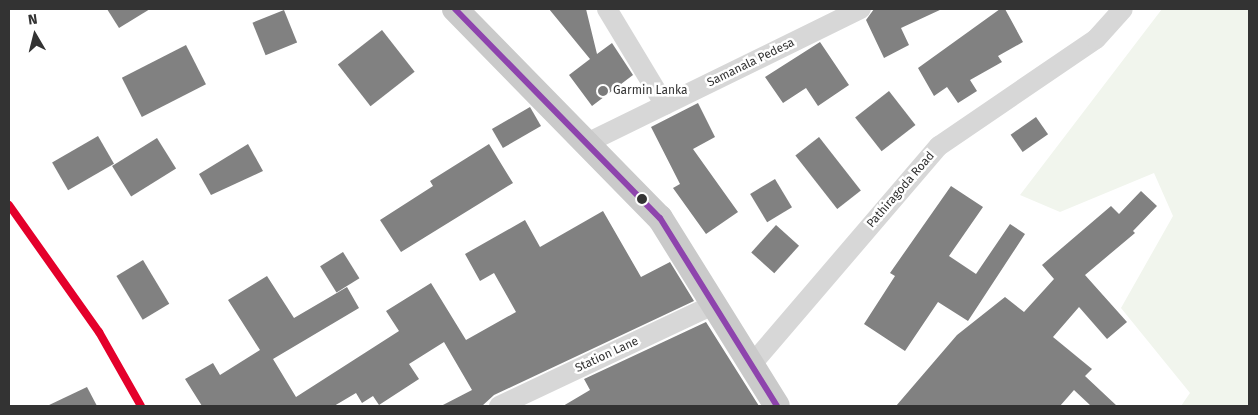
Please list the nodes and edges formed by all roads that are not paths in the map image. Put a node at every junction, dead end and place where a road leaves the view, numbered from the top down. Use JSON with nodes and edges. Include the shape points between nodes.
{"nodes":[{"id":1,"x":455,"y":9,"type":"edge"},
{"id":2,"x":607,"y":9,"type":"edge"},
{"id":3,"x":861,"y":9,"type":"edge"},
{"id":4,"x":1123,"y":9,"type":"edge"},
{"id":5,"x":665,"y":105,"type":"junction"},
{"id":6,"x":587,"y":143,"type":"junction"},
{"id":7,"x":715,"y":304,"type":"junction"},
{"id":8,"x":752,"y":364,"type":"junction"},
{"id":9,"x":499,"y":406,"type":"edge"},
{"id":10,"x":777,"y":406,"type":"edge"}],
"edges":[{"from":1,"to":6,"type":"main road"},
{"from":2,"to":5,"type":"street"},
{"from":3,"to":5,"type":"street","name":"Samanala Pedesa"},
{"from":4,"to":8,"type":"street","name":"Pathiragoda Road","via":[[1096,39],[939,146]]},
{"from":5,"to":6,"type":"street","name":"Samanala Pedesa"},
{"from":6,"to":7,"type":"main road","via":[[660,218]]},
{"from":7,"to":8,"type":"main road"},
{"from":7,"to":9,"type":"street","name":"Station Lane"},
{"from":8,"to":10,"type":"main road"}]}
